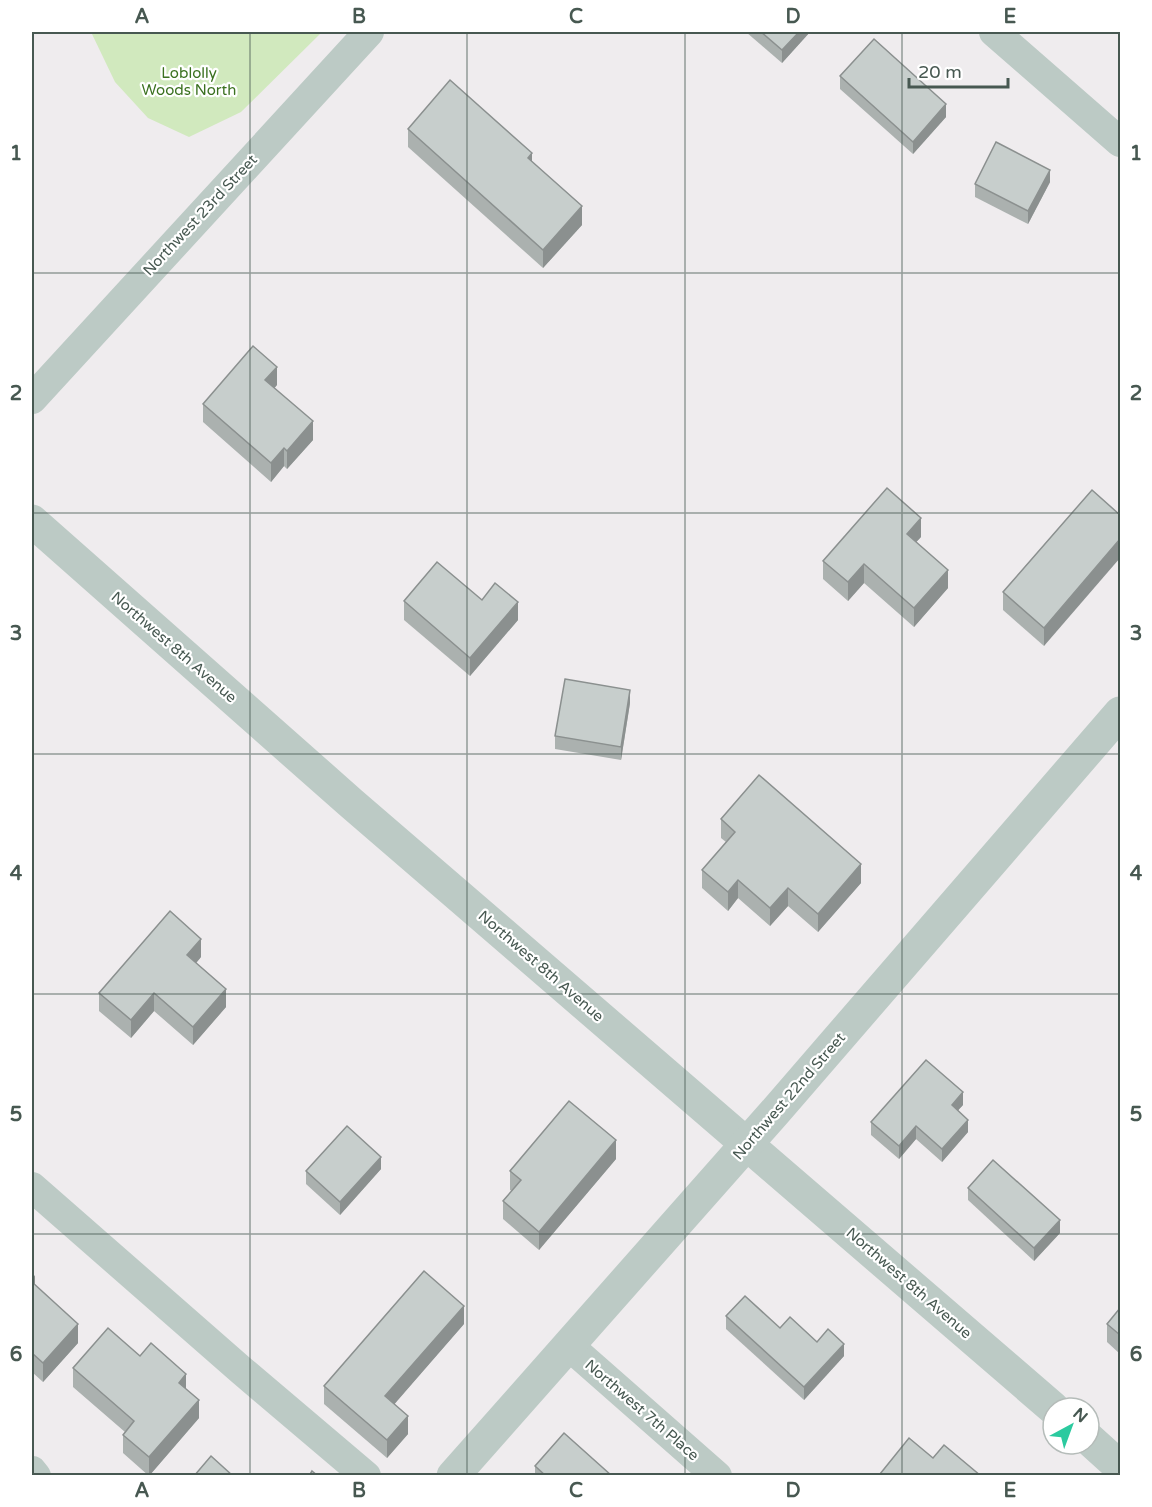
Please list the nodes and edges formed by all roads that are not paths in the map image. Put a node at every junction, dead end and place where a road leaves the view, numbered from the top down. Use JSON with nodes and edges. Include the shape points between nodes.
{"nodes":[{"id":1,"x":369,"y":32,"type":"edge"},
{"id":2,"x":994,"y":32,"type":"edge"},
{"id":3,"x":1120,"y":142,"type":"edge"},
{"id":4,"x":32,"y":399,"type":"edge"},
{"id":5,"x":32,"y":521,"type":"edge"},
{"id":6,"x":1120,"y":713,"type":"edge"},
{"id":7,"x":747,"y":1143,"type":"junction"},
{"id":8,"x":32,"y":1187,"type":"edge"},
{"id":9,"x":568,"y":1345,"type":"junction"},
{"id":10,"x":1041,"y":1398,"type":"edge"},
{"id":11,"x":1101,"y":1450,"type":"edge"},
{"id":12,"x":1120,"y":1467,"type":"edge"},
{"id":13,"x":32,"y":1471,"type":"edge"},
{"id":14,"x":36,"y":1476,"type":"edge"},
{"id":15,"x":366,"y":1476,"type":"edge"},
{"id":16,"x":453,"y":1476,"type":"edge"},
{"id":17,"x":717,"y":1476,"type":"edge"}],
"edges":[{"from":1,"to":4,"type":"street","name":"Northwest 23rd Street"},
{"from":2,"to":3,"type":"street"},
{"from":5,"to":7,"type":"street","name":"Northwest 8th Avenue","via":[[351,803]]},
{"from":6,"to":7,"type":"street","name":"Northwest 22nd Street"},
{"from":7,"to":9,"type":"street","name":"Northwest 22nd Street"},
{"from":7,"to":10,"type":"street","name":"Northwest 8th Avenue"},
{"from":8,"to":15,"type":"street"},
{"from":9,"to":16,"type":"street","name":"Northwest 22nd Street"},
{"from":9,"to":17,"type":"street","name":"Northwest 7th Place"},
{"from":11,"to":12,"type":"street"},
{"from":13,"to":14,"type":"street"}]}
